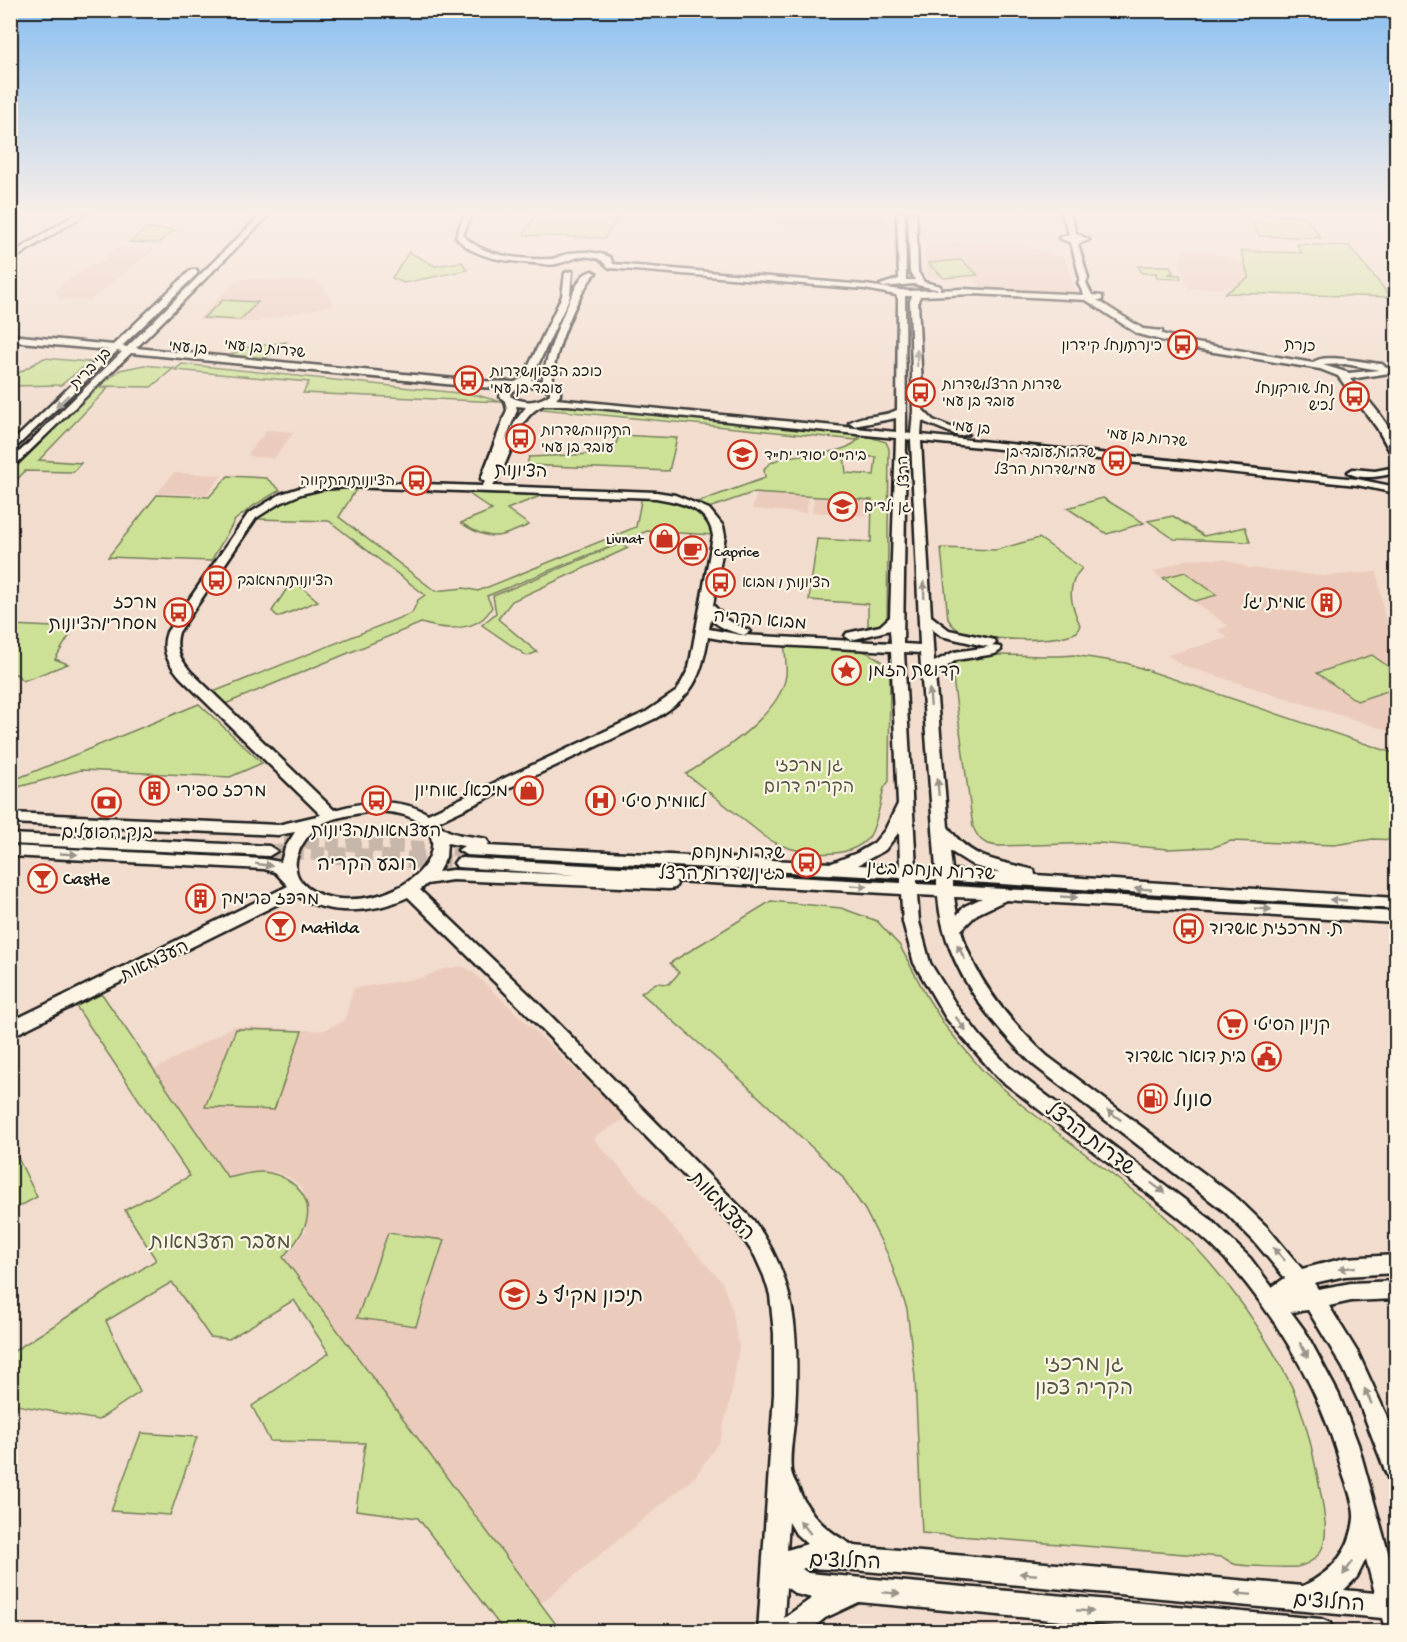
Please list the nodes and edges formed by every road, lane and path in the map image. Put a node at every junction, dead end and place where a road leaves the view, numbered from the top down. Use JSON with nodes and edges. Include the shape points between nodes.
{"nodes":[{"id":1,"x":922,"y":289,"type":"edge"},
{"id":2,"x":176,"y":290,"type":"edge"},
{"id":3,"x":191,"y":290,"type":"edge"},
{"id":4,"x":567,"y":290,"type":"edge"},
{"id":5,"x":580,"y":290,"type":"edge"},
{"id":6,"x":899,"y":290,"type":"edge"},
{"id":7,"x":933,"y":290,"type":"edge"},
{"id":8,"x":1087,"y":290,"type":"edge"},
{"id":9,"x":1088,"y":290,"type":"edge"},
{"id":10,"x":1040,"y":295,"type":"junction"},
{"id":11,"x":1091,"y":296,"type":"junction"},
{"id":12,"x":1145,"y":329,"type":"junction"},
{"id":13,"x":130,"y":335,"type":"junction"},
{"id":14,"x":146,"y":335,"type":"junction"},
{"id":15,"x":10,"y":338,"type":"edge"},
{"id":16,"x":10,"y":344,"type":"edge"},
{"id":17,"x":86,"y":345,"type":"junction"},
{"id":18,"x":71,"y":350,"type":"junction"},
{"id":19,"x":1215,"y":350,"type":"junction"},
{"id":20,"x":121,"y":352,"type":"junction"},
{"id":21,"x":177,"y":354,"type":"junction"},
{"id":22,"x":160,"y":359,"type":"junction"},
{"id":23,"x":1333,"y":366,"type":"junction"},
{"id":24,"x":96,"y":368,"type":"junction"},
{"id":25,"x":1396,"y":368,"type":"edge"},
{"id":26,"x":110,"y":369,"type":"junction"},
{"id":27,"x":1366,"y":371,"type":"junction"},
{"id":28,"x":1342,"y":375,"type":"junction"},
{"id":29,"x":519,"y":385,"type":"junction"},
{"id":30,"x":552,"y":389,"type":"junction"},
{"id":31,"x":508,"y":399,"type":"junction"},
{"id":32,"x":540,"y":403,"type":"junction"},
{"id":33,"x":902,"y":411,"type":"junction"},
{"id":34,"x":918,"y":411,"type":"junction"},
{"id":35,"x":854,"y":427,"type":"junction"},
{"id":36,"x":901,"y":431,"type":"junction"},
{"id":37,"x":916,"y":433,"type":"junction"},
{"id":38,"x":1396,"y":435,"type":"edge"},
{"id":39,"x":960,"y":437,"type":"junction"},
{"id":40,"x":10,"y":450,"type":"edge"},
{"id":41,"x":899,"y":453,"type":"junction"},
{"id":42,"x":1396,"y":453,"type":"edge"},
{"id":43,"x":918,"y":458,"type":"junction"},
{"id":44,"x":10,"y":467,"type":"edge"},
{"id":45,"x":1393,"y":471,"type":"edge"},
{"id":46,"x":492,"y":473,"type":"junction"},
{"id":47,"x":447,"y":487,"type":"junction"},
{"id":48,"x":486,"y":488,"type":"junction"},
{"id":49,"x":529,"y":490,"type":"junction"},
{"id":50,"x":1396,"y":490,"type":"edge"},
{"id":51,"x":707,"y":605,"type":"junction"},
{"id":52,"x":925,"y":617,"type":"junction"},
{"id":53,"x":897,"y":618,"type":"junction"},
{"id":54,"x":703,"y":632,"type":"junction"},
{"id":55,"x":742,"y":635,"type":"junction"},
{"id":56,"x":855,"y":641,"type":"junction"},
{"id":57,"x":897,"y":643,"type":"junction"},
{"id":58,"x":926,"y":645,"type":"junction"},
{"id":59,"x":697,"y":660,"type":"junction"},
{"id":60,"x":898,"y":670,"type":"junction"},
{"id":61,"x":928,"y":674,"type":"junction"},
{"id":62,"x":905,"y":802,"type":"junction"},
{"id":63,"x":10,"y":818,"type":"edge"},
{"id":64,"x":325,"y":819,"type":"junction"},
{"id":65,"x":431,"y":825,"type":"junction"},
{"id":66,"x":10,"y":826,"type":"edge"},
{"id":67,"x":942,"y":830,"type":"junction"},
{"id":68,"x":10,"y":839,"type":"edge"},
{"id":69,"x":10,"y":851,"type":"edge"},
{"id":70,"x":744,"y":865,"type":"junction"},
{"id":71,"x":826,"y":869,"type":"junction"},
{"id":72,"x":909,"y":881,"type":"junction"},
{"id":73,"x":294,"y":882,"type":"junction"},
{"id":74,"x":789,"y":882,"type":"junction"},
{"id":75,"x":946,"y":883,"type":"junction"},
{"id":76,"x":415,"y":885,"type":"junction"},
{"id":77,"x":1071,"y":885,"type":"junction"},
{"id":78,"x":1010,"y":894,"type":"junction"},
{"id":79,"x":1396,"y":903,"type":"edge"},
{"id":80,"x":1396,"y":916,"type":"edge"},
{"id":81,"x":951,"y":930,"type":"junction"},
{"id":82,"x":10,"y":1030,"type":"edge"},
{"id":83,"x":1396,"y":1264,"type":"edge"},
{"id":84,"x":1299,"y":1278,"type":"junction"},
{"id":85,"x":1396,"y":1290,"type":"edge"},
{"id":86,"x":1315,"y":1300,"type":"junction"},
{"id":87,"x":1271,"y":1301,"type":"junction"},
{"id":88,"x":1396,"y":1470,"type":"edge"},
{"id":89,"x":780,"y":1473,"type":"junction"},
{"id":90,"x":1366,"y":1515,"type":"junction"},
{"id":91,"x":854,"y":1558,"type":"junction"},
{"id":92,"x":775,"y":1566,"type":"junction"},
{"id":93,"x":860,"y":1590,"type":"junction"},
{"id":94,"x":1301,"y":1600,"type":"junction"},
{"id":95,"x":1395,"y":1612,"type":"edge"},
{"id":96,"x":1306,"y":1631,"type":"edge"},
{"id":97,"x":771,"y":1632,"type":"edge"},
{"id":98,"x":787,"y":1632,"type":"edge"}],
"edges":[{"from":34,"to":1,"type":"main road","name":"הרצל","one_way":true,"via":[[914,301]]},
{"from":2,"to":13,"type":"main road","name":"בני ברית"},
{"from":3,"to":14,"type":"main road","name":"בני ברית"},
{"from":4,"to":29,"type":"main road","via":[[528,379]]},
{"from":5,"to":30,"type":"main road","via":[[551,355],[545,380]]},
{"from":6,"to":33,"type":"main road","name":"הרצל","via":[[902,299]]},
{"from":7,"to":10,"type":"main road"},
{"from":8,"to":11,"type":"main road","name":"כנרת"},
{"from":9,"to":11,"type":"main road","name":"כנרת"},
{"from":10,"to":11,"type":"main road"},
{"from":10,"to":11,"type":"main road"},
{"from":11,"to":12,"type":"main road","name":"כנרת"},
{"from":12,"to":19,"type":"main road","name":"כנרת"},
{"from":12,"to":19,"type":"main road","name":"כנרת"},
{"from":13,"to":17,"type":"main road","via":[[110,343]]},
{"from":13,"to":20,"type":"main road","name":"בני ברית"},
{"from":14,"to":20,"type":"main road","name":"בני ברית"},
{"from":14,"to":21,"type":"main road","via":[[149,347]]},
{"from":15,"to":17,"type":"main road","name":"שדרות בן עמי"},
{"from":16,"to":18,"type":"main road","name":"בן עמי"},
{"from":17,"to":20,"type":"main road","name":"שדרות בן עמי"},
{"from":18,"to":20,"type":"main road","name":"בן עמי"},
{"from":18,"to":24,"type":"main road","via":[[97,359]]},
{"from":19,"to":23,"type":"main road","name":"כנרת"},
{"from":20,"to":21,"type":"main road","name":"שדרות בן עמי"},
{"from":20,"to":22,"type":"main road","name":"בן עמי"},
{"from":20,"to":24,"type":"main road","name":"בני ברית"},
{"from":20,"to":26,"type":"main road","name":"בני ברית"},
{"from":21,"to":29,"type":"main road","name":"שדרות בן עמי","via":[[485,385]]},
{"from":22,"to":26,"type":"main road","via":[[128,362]]},
{"from":22,"to":31,"type":"main road","name":"בן עמי","via":[[486,392]]},
{"from":23,"to":27,"type":"main road","name":"כנרת","via":[[1350,362]]},
{"from":23,"to":28,"type":"main road","name":"כנרת"},
{"from":24,"to":40,"type":"main road","name":"בני ברית","one_way":true},
{"from":25,"to":27,"type":"main road","name":"כנרת"},
{"from":26,"to":44,"type":"main road","name":"בני ברית"},
{"from":27,"to":28,"type":"main road","name":"כנרת"},
{"from":27,"to":38,"type":"main road","via":[[1362,382]]},
{"from":28,"to":42,"type":"main road","via":[[1375,416]]},
{"from":29,"to":30,"type":"main road","name":"שדרות בן עמי"},
{"from":29,"to":31,"type":"main road","via":[[506,391]]},
{"from":30,"to":32,"type":"main road","via":[[553,398]]},
{"from":30,"to":35,"type":"main road"},
{"from":31,"to":32,"type":"main road","name":"בן עמי"},
{"from":31,"to":46,"type":"main road","via":[[512,410]]},
{"from":32,"to":35,"type":"main road","via":[[568,402]]},
{"from":32,"to":46,"type":"main road","via":[[525,415]]},
{"from":33,"to":35,"type":"main road"},
{"from":33,"to":36,"type":"main road","name":"הרצל"},
{"from":34,"to":37,"type":"main road","name":"הרצל"},
{"from":34,"to":39,"type":"main road","via":[[929,422]]},
{"from":35,"to":36,"type":"main road"},
{"from":35,"to":41,"type":"main road","via":[[886,440]]},
{"from":36,"to":37,"type":"main road","name":"שדרות בן עמי"},
{"from":36,"to":41,"type":"main road","name":"הרצל"},
{"from":37,"to":39,"type":"main road","name":"שדרות בן עמי"},
{"from":37,"to":43,"type":"main road","name":"הרצל"},
{"from":39,"to":43,"type":"main road","via":[[932,444]]},
{"from":39,"to":45,"type":"main road","name":"שדרות בן עמי","via":[[1358,472]]},
{"from":39,"to":50,"type":"main road","name":"בן עמי","via":[[1357,482]]},
{"from":41,"to":53,"type":"main road","name":"הרצל"},
{"from":52,"to":43,"type":"main road","name":"הרצל","one_way":true},
{"from":45,"to":50,"type":"main road","name":"שדרות בן עמי","via":[[1386,480]]},
{"from":46,"to":47,"type":"main road"},
{"from":46,"to":48,"type":"main road"},
{"from":46,"to":49,"type":"main road","via":[[512,486]]},
{"from":47,"to":48,"type":"main road","name":"הציונות"},
{"from":47,"to":64,"type":"main road","name":"הציונות","via":[[338,484],[277,499],[252,516],[170,638],[171,655],[186,675]]},
{"from":48,"to":49,"type":"main road","name":"הציונות"},
{"from":49,"to":51,"type":"main road","name":"הציונות","via":[[656,495],[702,509],[715,521],[719,533]]},
{"from":51,"to":54,"type":"main road","name":"הציונות"},
{"from":51,"to":55,"type":"main road","via":[[720,622]]},
{"from":52,"to":58,"type":"main road","name":"הרצל"},
{"from":52,"to":61,"type":"main road","via":[[945,633],[992,647],[955,655]]},
{"from":53,"to":56,"type":"main road","via":[[884,629]]},
{"from":53,"to":57,"type":"main road","name":"שדרות הרצל"},
{"from":54,"to":55,"type":"main road","name":"מבוא הקריה"},
{"from":54,"to":59,"type":"main road","name":"הציונות"},
{"from":55,"to":56,"type":"main road","name":"מבוא הקריה"},
{"from":55,"to":59,"type":"main road","via":[[714,647]]},
{"from":56,"to":57,"type":"main road","name":"מבוא הקריה"},
{"from":56,"to":60,"type":"main road","via":[[883,655]]},
{"from":57,"to":58,"type":"main road","name":"מבוא הקריה"},
{"from":57,"to":60,"type":"main road","name":"שדרות הרצל"},
{"from":58,"to":61,"type":"main road","name":"שדרות הרצל"},
{"from":59,"to":65,"type":"main road","name":"הציונות","via":[[691,680],[672,703]]},
{"from":60,"to":62,"type":"main road","name":"שדרות הרצל"},
{"from":67,"to":61,"type":"main road","name":"שדרות הרצל","one_way":true},
{"from":62,"to":71,"type":"main road","via":[[886,842],[869,854]]},
{"from":62,"to":72,"type":"main road","name":"שדרות הרצל"},
{"from":63,"to":64,"type":"main road","via":[[278,830]]},
{"from":64,"to":65,"type":"main road","via":[[359,808],[387,807],[412,812]]},
{"from":64,"to":73,"type":"main road","via":[[298,838],[292,848],[288,857]]},
{"from":65,"to":70,"type":"main road","via":[[461,841],[672,854]]},
{"from":65,"to":76,"type":"main road","via":[[440,846],[438,855],[429,872]]},
{"from":66,"to":68,"type":"main road","via":[[272,846]]},
{"from":67,"to":75,"type":"main road","name":"שדרות הרצל"},
{"from":67,"to":77,"type":"main road","via":[[952,844],[975,860]]},
{"from":69,"to":73,"type":"main road","one_way":true,"via":[[264,864],[281,868]]},
{"from":70,"to":71,"type":"main road","name":"שדרות מנחם בגין"},
{"from":70,"to":74,"type":"main road","name":"שדרות מנחם בגין","via":[[464,857]]},
{"from":71,"to":72,"type":"main road","name":"שדרות מנחם בגין"},
{"from":74,"to":72,"type":"main road","name":"שדרות מנחם בגין","one_way":true},
{"from":72,"to":75,"type":"main road","name":"שדרות מנחם בגין"},
{"from":72,"to":87,"type":"main road","name":"שדרות הרצל","one_way":true,"via":[[911,922],[922,963],[975,1042],[1003,1072],[1203,1225],[1244,1264]]},
{"from":73,"to":76,"type":"main road","via":[[324,902],[348,905],[387,899]]},
{"from":73,"to":82,"type":"main road","name":"העצמאות"},
{"from":74,"to":76,"type":"main road","via":[[696,885],[452,875]]},
{"from":75,"to":77,"type":"main road","name":"שדרות מנחם בגין"},
{"from":75,"to":78,"type":"main road","name":"שדרות מנחם בגין"},
{"from":75,"to":81,"type":"main road","name":"שדרות הרצל"},
{"from":76,"to":89,"type":"main road","name":"העצמאות","via":[[761,1245],[779,1293],[784,1330]]},
{"from":79,"to":77,"type":"main road","name":"שדרות מנחם בגין","one_way":true},
{"from":78,"to":80,"type":"main road","name":"שדרות מנחם בגין","one_way":true},
{"from":78,"to":81,"type":"main road","via":[[978,906]]},
{"from":84,"to":81,"type":"main road","name":"שדרות הרצל","one_way":true,"via":[[1231,1205],[1024,1046],[987,1002]]},
{"from":83,"to":84,"type":"main road","one_way":true,"via":[[1325,1270]]},
{"from":84,"to":86,"type":"main road","name":"שדרות הרצל"},
{"from":84,"to":87,"type":"main road"},
{"from":85,"to":86,"type":"main road","via":[[1351,1292]]},
{"from":86,"to":87,"type":"main road"},
{"from":88,"to":86,"type":"main road","name":"שדרות הרצל","one_way":true,"via":[[1358,1374]]},
{"from":87,"to":90,"type":"main road","name":"שדרות הרצל","one_way":true,"via":[[1304,1350],[1331,1403],[1347,1444]]},
{"from":91,"to":89,"type":"main road","one_way":true,"via":[[807,1532]]},
{"from":89,"to":92,"type":"main road","name":"העצמאות"},
{"from":90,"to":94,"type":"main road","one_way":true,"via":[[1350,1568],[1334,1584]]},
{"from":90,"to":95,"type":"main road","name":"שדרות הרצל"},
{"from":91,"to":92,"type":"main road","name":"החלוצים","via":[[804,1556]]},
{"from":94,"to":91,"type":"main road","name":"החלוצים","one_way":true},
{"from":92,"to":93,"type":"main road","name":"החלוצים","via":[[805,1585]]},
{"from":92,"to":97,"type":"main road","name":"העצמאות"},
{"from":93,"to":96,"type":"main road","name":"החלוצים","one_way":true},
{"from":93,"to":98,"type":"main road","via":[[816,1609]]},
{"from":94,"to":95,"type":"main road","name":"החלוצים"}]}
